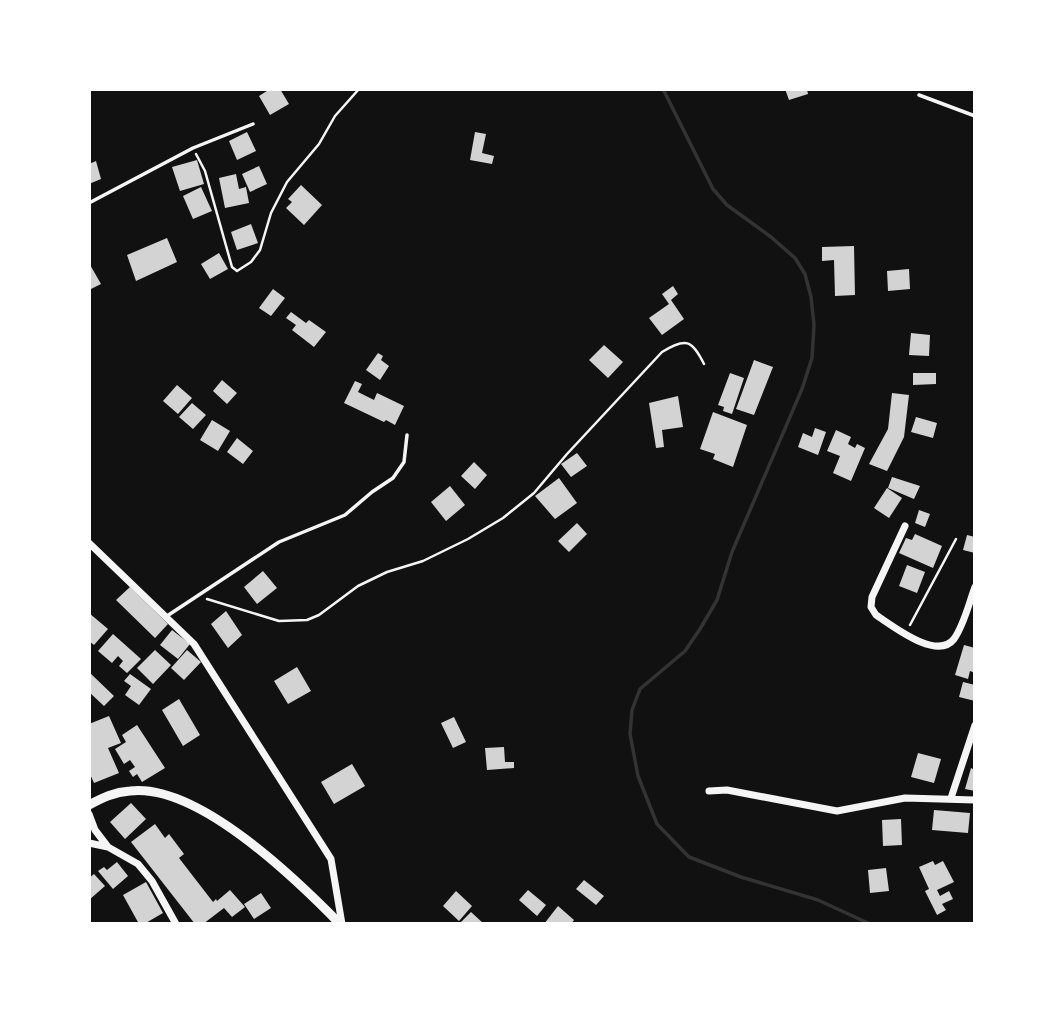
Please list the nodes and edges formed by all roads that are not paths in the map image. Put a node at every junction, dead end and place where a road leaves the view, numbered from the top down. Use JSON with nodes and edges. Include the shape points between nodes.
{"nodes":[{"id":1,"x":919,"y":95,"type":"dead end"},
{"id":2,"x":975,"y":116,"type":"edge"},
{"id":3,"x":253,"y":124,"type":"dead end"},
{"id":4,"x":89,"y":203,"type":"edge"},
{"id":5,"x":407,"y":435,"type":"dead end"},
{"id":6,"x":905,"y":526,"type":"dead end"},
{"id":7,"x":89,"y":543,"type":"edge"},
{"id":8,"x":975,"y":587,"type":"edge"},
{"id":9,"x":166,"y":617,"type":"junction"},
{"id":10,"x":975,"y":725,"type":"edge"},
{"id":11,"x":709,"y":791,"type":"dead end"},
{"id":12,"x":951,"y":798,"type":"junction"},
{"id":13,"x":975,"y":800,"type":"edge"},
{"id":14,"x":89,"y":806,"type":"edge"},
{"id":15,"x":89,"y":814,"type":"edge"},
{"id":16,"x":89,"y":843,"type":"edge"},
{"id":17,"x":108,"y":847,"type":"junction"},
{"id":18,"x":176,"y":924,"type":"edge"},
{"id":19,"x":341,"y":924,"type":"edge"}],
"edges":[{"from":1,"to":2,"type":"lane"},
{"from":3,"to":4,"type":"lane","via":[[193,148]]},
{"from":5,"to":9,"type":"lane","via":[[404,462],[393,478],[345,515],[279,542]]},
{"from":6,"to":8,"type":"street","via":[[871,604],[876,615],[905,634],[938,647],[951,642]]},
{"from":7,"to":9,"type":"street"},
{"from":9,"to":19,"type":"street","via":[[194,644],[331,859]]},
{"from":10,"to":12,"type":"street"},
{"from":11,"to":12,"type":"street","via":[[727,790],[837,811],[886,800]]},
{"from":12,"to":13,"type":"street"},
{"from":14,"to":19,"type":"street","via":[[107,795],[132,790],[187,802],[272,859]]},
{"from":15,"to":17,"type":"street"},
{"from":16,"to":17,"type":"street"},
{"from":17,"to":18,"type":"street","via":[[138,864]]}]}
